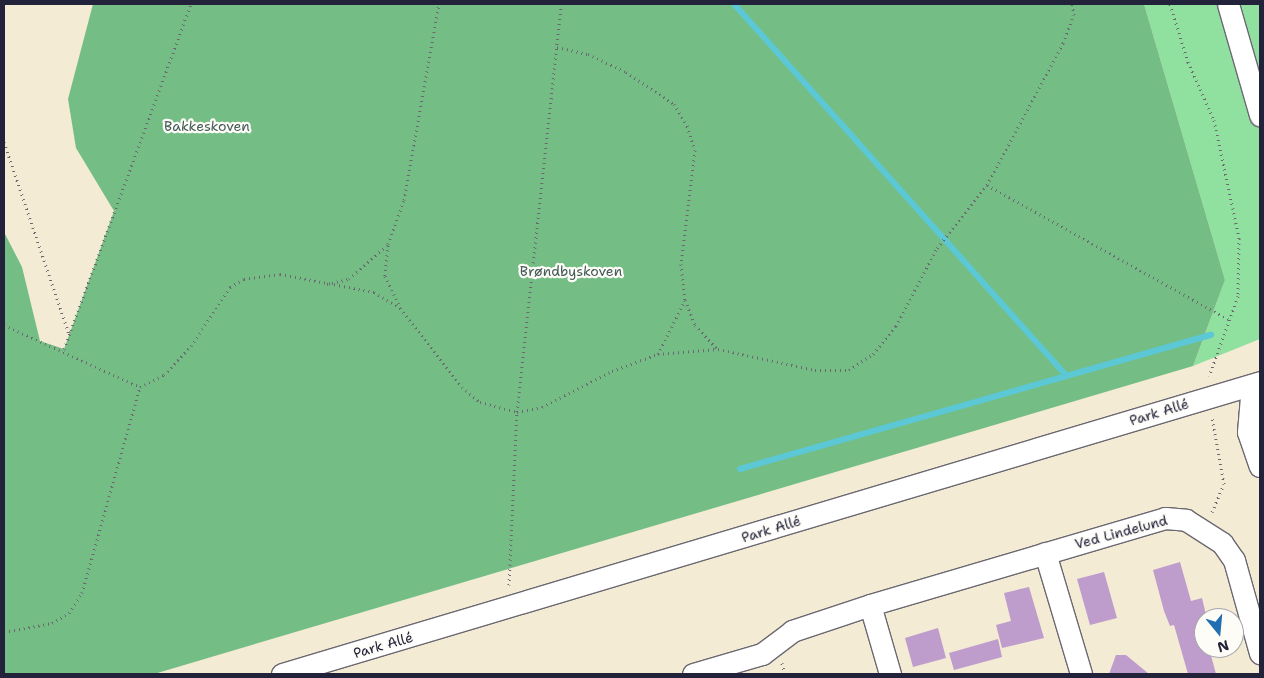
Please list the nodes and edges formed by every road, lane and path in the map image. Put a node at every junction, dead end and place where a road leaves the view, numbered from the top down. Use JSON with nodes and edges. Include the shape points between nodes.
{"nodes":[{"id":1,"x":192,"y":4,"type":"edge"},
{"id":2,"x":439,"y":4,"type":"edge"},
{"id":3,"x":561,"y":4,"type":"edge"},
{"id":4,"x":1072,"y":4,"type":"edge"},
{"id":5,"x":1170,"y":4,"type":"edge"},
{"id":6,"x":1228,"y":4,"type":"edge"},
{"id":7,"x":557,"y":46,"type":"junction"},
{"id":8,"x":1260,"y":115,"type":"edge"},
{"id":9,"x":4,"y":142,"type":"edge"},
{"id":10,"x":988,"y":185,"type":"junction"},
{"id":11,"x":388,"y":244,"type":"junction"},
{"id":12,"x":323,"y":285,"type":"junction"},
{"id":13,"x":685,"y":300,"type":"junction"},
{"id":14,"x":400,"y":308,"type":"junction"},
{"id":15,"x":1228,"y":319,"type":"junction"},
{"id":16,"x":4,"y":325,"type":"edge"},
{"id":17,"x":69,"y":335,"type":"junction"},
{"id":18,"x":64,"y":349,"type":"junction"},
{"id":19,"x":718,"y":349,"type":"junction"},
{"id":20,"x":658,"y":354,"type":"junction"},
{"id":21,"x":140,"y":387,"type":"junction"},
{"id":22,"x":1258,"y":387,"type":"edge"},
{"id":23,"x":1208,"y":397,"type":"junction"},
{"id":24,"x":517,"y":412,"type":"junction"},
{"id":25,"x":1260,"y":466,"type":"edge"},
{"id":26,"x":1204,"y":528,"type":"junction"},
{"id":27,"x":1045,"y":553,"type":"junction"},
{"id":28,"x":870,"y":604,"type":"junction"},
{"id":29,"x":508,"y":608,"type":"junction"},
{"id":30,"x":4,"y":632,"type":"edge"},
{"id":31,"x":1260,"y":653,"type":"edge"},
{"id":32,"x":282,"y":674,"type":"edge"},
{"id":33,"x":693,"y":674,"type":"edge"},
{"id":34,"x":890,"y":674,"type":"edge"},
{"id":35,"x":1080,"y":674,"type":"edge"}],
"edges":[{"from":1,"to":17,"type":"path"},
{"from":2,"to":11,"type":"path","via":[[404,200]]},
{"from":3,"to":7,"type":"path"},
{"from":4,"to":10,"type":"path","via":[[1074,14],[1063,43]]},
{"from":5,"to":15,"type":"path","via":[[1188,62],[1214,120],[1239,238],[1238,296]]},
{"from":6,"to":8,"type":"street"},
{"from":7,"to":13,"type":"path","via":[[626,72],[674,104],[687,126],[695,150],[680,264]]},
{"from":7,"to":24,"type":"path"},
{"from":9,"to":17,"type":"path"},
{"from":10,"to":15,"type":"path"},
{"from":10,"to":19,"type":"path","via":[[937,248],[896,326],[873,354],[849,370],[815,370]]},
{"from":11,"to":12,"type":"path","via":[[349,279]]},
{"from":11,"to":14,"type":"path","via":[[385,276]]},
{"from":12,"to":14,"type":"path","via":[[374,292]]},
{"from":12,"to":21,"type":"path","via":[[280,274],[244,279],[215,305],[191,346],[164,375]]},
{"from":13,"to":19,"type":"path","via":[[695,325]]},
{"from":13,"to":20,"type":"path"},
{"from":14,"to":24,"type":"path","via":[[462,387],[480,402]]},
{"from":15,"to":23,"type":"path","via":[[1210,365]]},
{"from":16,"to":18,"type":"path"},
{"from":17,"to":18,"type":"path"},
{"from":18,"to":21,"type":"path"},
{"from":19,"to":20,"type":"path"},
{"from":20,"to":24,"type":"path","via":[[542,407]]},
{"from":21,"to":30,"type":"path","via":[[82,593],[69,613],[52,623]]},
{"from":22,"to":23,"type":"street","name":"Park Allé"},
{"from":22,"to":25,"type":"street","via":[[1248,432]]},
{"from":23,"to":26,"type":"path","via":[[1224,484]]},
{"from":23,"to":29,"type":"street","name":"Park Allé"},
{"from":24,"to":29,"type":"path"},
{"from":26,"to":27,"type":"street","name":"Ved Lindelund","via":[[1165,518]]},
{"from":26,"to":31,"type":"street","via":[[1234,560]]},
{"from":27,"to":28,"type":"street","name":"Ved Lindelund"},
{"from":27,"to":35,"type":"street"},
{"from":28,"to":33,"type":"street","name":"Ved Lindelund","via":[[792,631],[762,654]]},
{"from":28,"to":34,"type":"street"},
{"from":29,"to":32,"type":"street","name":"Park Allé"}]}
